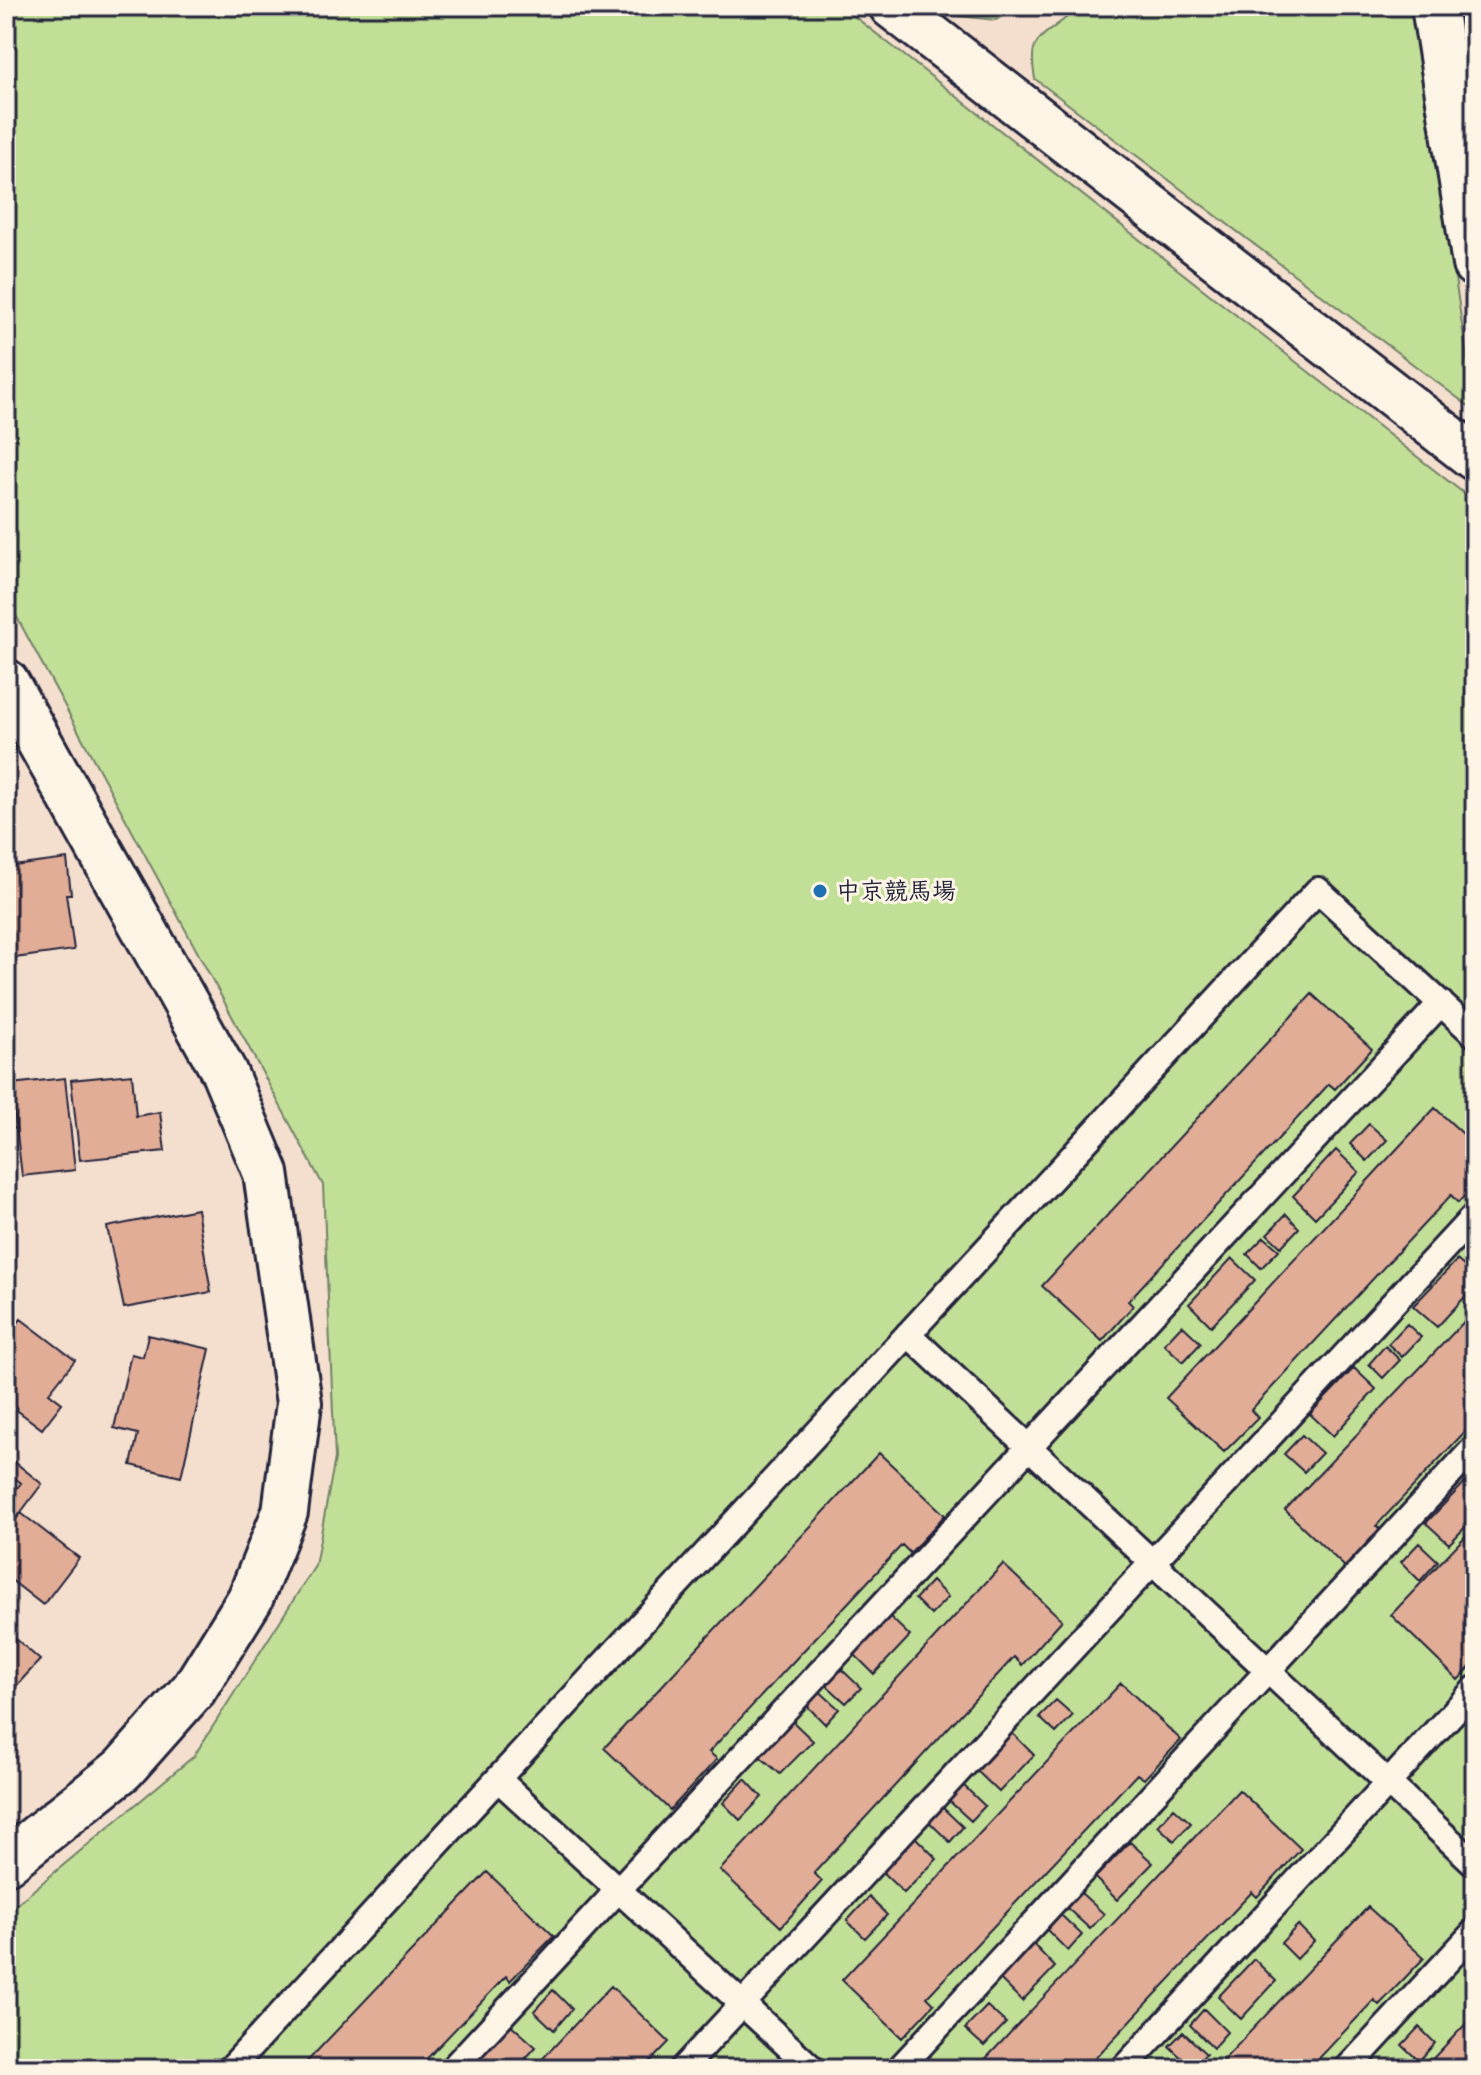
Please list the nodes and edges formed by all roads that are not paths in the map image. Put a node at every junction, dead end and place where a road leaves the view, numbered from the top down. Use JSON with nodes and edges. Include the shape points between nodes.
{"nodes":[{"id":1,"x":892,"y":6,"type":"edge"},
{"id":2,"x":1434,"y":6,"type":"edge"},
{"id":3,"x":1475,"y":264,"type":"edge"},
{"id":4,"x":1475,"y":458,"type":"edge"},
{"id":5,"x":6,"y":682,"type":"edge"},
{"id":6,"x":1441,"y":1003,"type":"junction"},
{"id":7,"x":1475,"y":1035,"type":"edge"},
{"id":8,"x":1475,"y":1215,"type":"edge"},
{"id":9,"x":908,"y":1334,"type":"junction"},
{"id":10,"x":1029,"y":1447,"type":"junction"},
{"id":11,"x":1475,"y":1447,"type":"edge"},
{"id":12,"x":1153,"y":1562,"type":"junction"},
{"id":13,"x":1268,"y":1671,"type":"junction"},
{"id":14,"x":1475,"y":1689,"type":"edge"},
{"id":15,"x":498,"y":1779,"type":"junction"},
{"id":16,"x":1389,"y":1783,"type":"junction"},
{"id":17,"x":6,"y":1862,"type":"edge"},
{"id":18,"x":1475,"y":1864,"type":"edge"},
{"id":19,"x":619,"y":1889,"type":"junction"},
{"id":20,"x":1475,"y":1931,"type":"edge"},
{"id":21,"x":743,"y":2004,"type":"junction"},
{"id":22,"x":230,"y":2069,"type":"edge"},
{"id":23,"x":452,"y":2069,"type":"edge"},
{"id":24,"x":682,"y":2069,"type":"edge"},
{"id":25,"x":813,"y":2069,"type":"edge"},
{"id":26,"x":899,"y":2069,"type":"edge"},
{"id":27,"x":1123,"y":2069,"type":"edge"},
{"id":28,"x":1347,"y":2069,"type":"edge"}],
"edges":[{"from":1,"to":4,"type":"street"},
{"from":2,"to":3,"type":"street"},
{"from":5,"to":17,"type":"street","via":[[224,1072],[266,1173],[299,1403],[285,1512],[250,1599],[194,1689],[123,1769]]},
{"from":6,"to":7,"type":"lane"},
{"from":6,"to":9,"type":"lane","via":[[1318,890]]},
{"from":6,"to":10,"type":"lane"},
{"from":8,"to":12,"type":"lane"},
{"from":9,"to":10,"type":"lane"},
{"from":9,"to":15,"type":"lane"},
{"from":10,"to":12,"type":"lane"},
{"from":10,"to":19,"type":"lane"},
{"from":11,"to":13,"type":"lane"},
{"from":12,"to":13,"type":"lane"},
{"from":12,"to":21,"type":"lane"},
{"from":13,"to":16,"type":"lane"},
{"from":13,"to":26,"type":"lane"},
{"from":14,"to":16,"type":"lane"},
{"from":15,"to":19,"type":"lane"},
{"from":15,"to":22,"type":"lane"},
{"from":16,"to":18,"type":"lane"},
{"from":16,"to":27,"type":"lane"},
{"from":19,"to":21,"type":"lane"},
{"from":19,"to":23,"type":"lane"},
{"from":20,"to":28,"type":"lane"},
{"from":21,"to":24,"type":"lane"},
{"from":21,"to":25,"type":"lane"}]}
